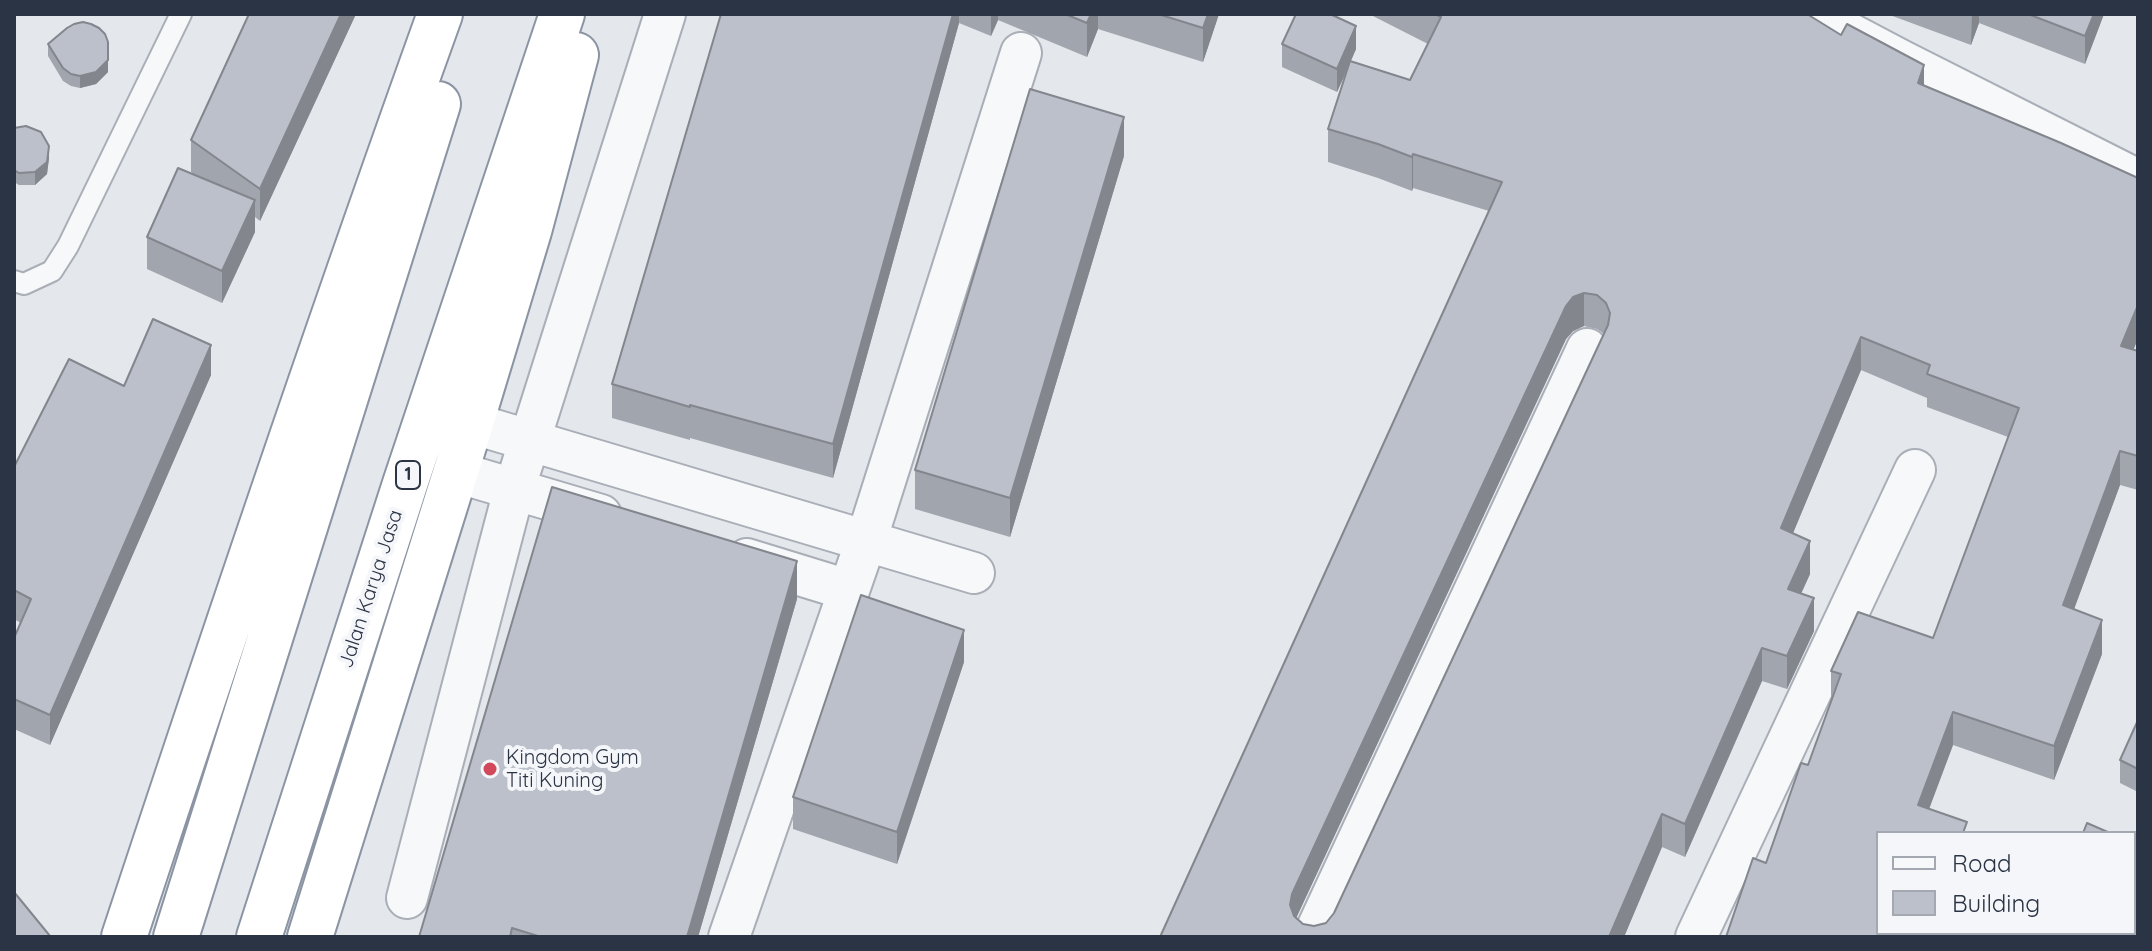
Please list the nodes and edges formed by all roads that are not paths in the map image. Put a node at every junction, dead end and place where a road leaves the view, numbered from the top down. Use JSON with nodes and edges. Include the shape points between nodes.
{"nodes":[{"id":1,"x":181,"y":14,"type":"edge"},
{"id":2,"x":440,"y":14,"type":"edge"},
{"id":3,"x":466,"y":14,"type":"edge"},
{"id":4,"x":562,"y":14,"type":"edge"},
{"id":5,"x":585,"y":14,"type":"edge"},
{"id":6,"x":665,"y":14,"type":"edge"},
{"id":7,"x":1813,"y":14,"type":"edge"},
{"id":8,"x":1021,"y":53,"type":"dead end"},
{"id":9,"x":2138,"y":180,"type":"edge"},
{"id":10,"x":14,"y":281,"type":"edge"},
{"id":11,"x":1587,"y":349,"type":"dead end"},
{"id":12,"x":471,"y":423,"type":"junction"},
{"id":13,"x":529,"y":440,"type":"junction"},
{"id":14,"x":1915,"y":470,"type":"dead end"},
{"id":15,"x":456,"y":472,"type":"junction"},
{"id":16,"x":514,"y":490,"type":"junction"},
{"id":17,"x":642,"y":528,"type":"edge"},
{"id":18,"x":866,"y":541,"type":"junction"},
{"id":19,"x":716,"y":550,"type":"edge"},
{"id":20,"x":974,"y":573,"type":"dead end"},
{"id":21,"x":848,"y":590,"type":"junction"},
{"id":22,"x":407,"y":898,"type":"dead end"},
{"id":23,"x":124,"y":937,"type":"edge"},
{"id":24,"x":176,"y":937,"type":"edge"},
{"id":25,"x":259,"y":937,"type":"edge"},
{"id":26,"x":310,"y":937,"type":"edge"},
{"id":27,"x":729,"y":937,"type":"edge"},
{"id":28,"x":1313,"y":937,"type":"edge"},
{"id":29,"x":1696,"y":937,"type":"edge"}],
"edges":[{"from":1,"to":10,"type":"lane","via":[[60,259],[52,271],[24,284]]},
{"from":2,"to":23,"type":"highway"},
{"from":3,"to":24,"type":"highway"},
{"from":4,"to":25,"type":"highway","name":"Jalan Karya Jasa","number":"1"},
{"from":5,"to":12,"type":"highway","via":[[529,231]]},
{"from":6,"to":13,"type":"street"},
{"from":7,"to":9,"type":"street"},
{"from":8,"to":18,"type":"street"},
{"from":11,"to":28,"type":"street"},
{"from":12,"to":13,"type":"street"},
{"from":12,"to":15,"type":"highway"},
{"from":13,"to":16,"type":"street"},
{"from":13,"to":18,"type":"street"},
{"from":14,"to":29,"type":"street"},
{"from":15,"to":16,"type":"street"},
{"from":15,"to":26,"type":"highway"},
{"from":16,"to":17,"type":"street"},
{"from":16,"to":22,"type":"street"},
{"from":18,"to":20,"type":"street"},
{"from":18,"to":21,"type":"street"},
{"from":19,"to":21,"type":"street"},
{"from":21,"to":27,"type":"street"}]}
